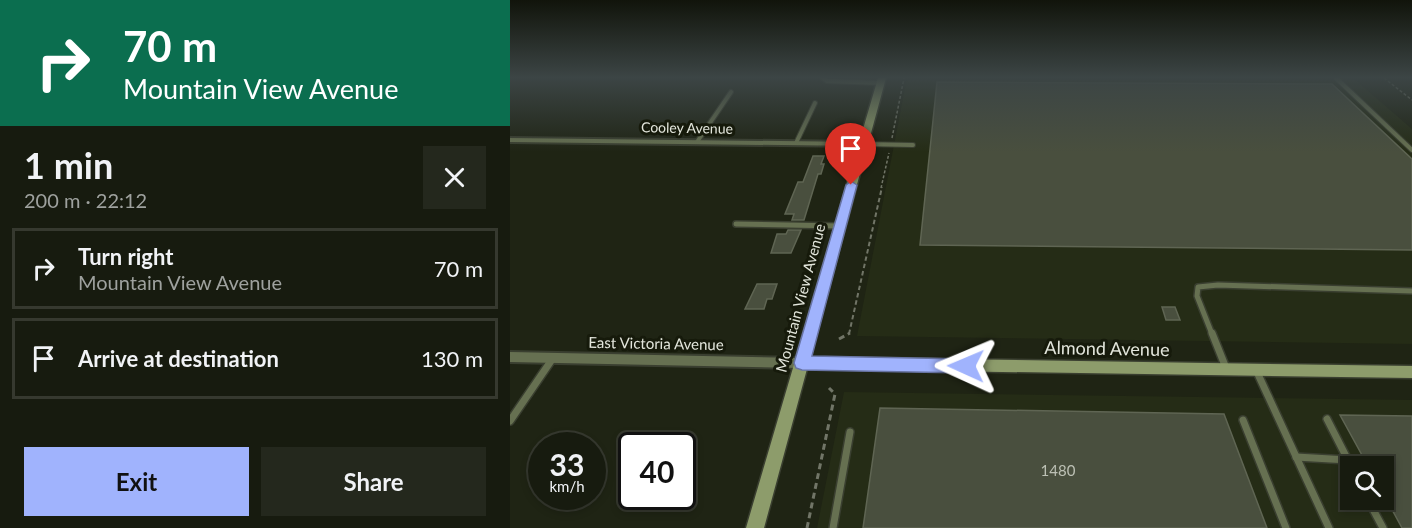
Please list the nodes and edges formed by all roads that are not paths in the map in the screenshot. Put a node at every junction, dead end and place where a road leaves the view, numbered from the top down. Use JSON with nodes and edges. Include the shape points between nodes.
{"nodes":[{"id":1,"x":724,"y":103,"type":"edge"},
{"id":2,"x":815,"y":103,"type":"dead end"},
{"id":3,"x":875,"y":103,"type":"edge"},
{"id":4,"x":1362,"y":103,"type":"edge"},
{"id":5,"x":510,"y":140,"type":"edge"},
{"id":6,"x":697,"y":142,"type":"junction"},
{"id":7,"x":796,"y":143,"type":"junction"},
{"id":8,"x":863,"y":144,"type":"junction"},
{"id":9,"x":913,"y":145,"type":"dead end"},
{"id":10,"x":1412,"y":150,"type":"edge"},
{"id":11,"x":736,"y":224,"type":"dead end"},
{"id":12,"x":840,"y":226,"type":"junction"},
{"id":13,"x":1412,"y":291,"type":"edge"},
{"id":14,"x":510,"y":357,"type":"edge"},
{"id":15,"x":554,"y":358,"type":"junction"},
{"id":16,"x":802,"y":363,"type":"junction"},
{"id":17,"x":1227,"y":370,"type":"junction"},
{"id":18,"x":1256,"y":370,"type":"junction"},
{"id":19,"x":1412,"y":372,"type":"edge"},
{"id":20,"x":1327,"y":419,"type":"dead end"},
{"id":21,"x":1243,"y":420,"type":"dead end"},
{"id":22,"x":510,"y":422,"type":"edge"},
{"id":23,"x":850,"y":432,"type":"dead end"},
{"id":24,"x":1346,"y":456,"type":"edge"},
{"id":25,"x":1296,"y":457,"type":"junction"},
{"id":26,"x":1340,"y":462,"type":"edge"},
{"id":27,"x":1373,"y":510,"type":"edge"},
{"id":28,"x":755,"y":528,"type":"edge"},
{"id":29,"x":833,"y":528,"type":"edge"},
{"id":30,"x":1286,"y":528,"type":"edge"},
{"id":31,"x":1329,"y":528,"type":"edge"},
{"id":32,"x":1383,"y":528,"type":"edge"}],
"edges":[{"from":1,"to":6,"type":"lane"},
{"from":2,"to":7,"type":"lane"},
{"from":3,"to":8,"type":"main road","name":"Mountain View Avenue"},
{"from":4,"to":10,"type":"lane"},
{"from":5,"to":6,"type":"street","name":"Cooley Avenue"},
{"from":6,"to":7,"type":"street","name":"Cooley Avenue"},
{"from":7,"to":8,"type":"street","name":"Cooley Avenue"},
{"from":8,"to":9,"type":"lane"},
{"from":8,"to":12,"type":"main road","name":"Mountain View Avenue"},
{"from":11,"to":12,"type":"lane"},
{"from":12,"to":16,"type":"main road","name":"Mountain View Avenue"},
{"from":13,"to":17,"type":"lane","via":[[1198,287],[1197,296]]},
{"from":14,"to":15,"type":"street","name":"East Victoria Avenue"},
{"from":15,"to":16,"type":"street","name":"East Victoria Avenue"},
{"from":15,"to":22,"type":"lane"},
{"from":16,"to":17,"type":"main road","name":"Almond Avenue"},
{"from":16,"to":28,"type":"main road","name":"Mountain View Avenue"},
{"from":17,"to":18,"type":"main road","name":"Almond Avenue"},
{"from":18,"to":19,"type":"main road","name":"Almond Avenue"},
{"from":18,"to":25,"type":"lane"},
{"from":20,"to":24,"type":"lane"},
{"from":21,"to":30,"type":"lane"},
{"from":23,"to":29,"type":"lane"},
{"from":25,"to":26,"type":"lane"},
{"from":25,"to":31,"type":"lane"},
{"from":27,"to":32,"type":"lane"}]}
